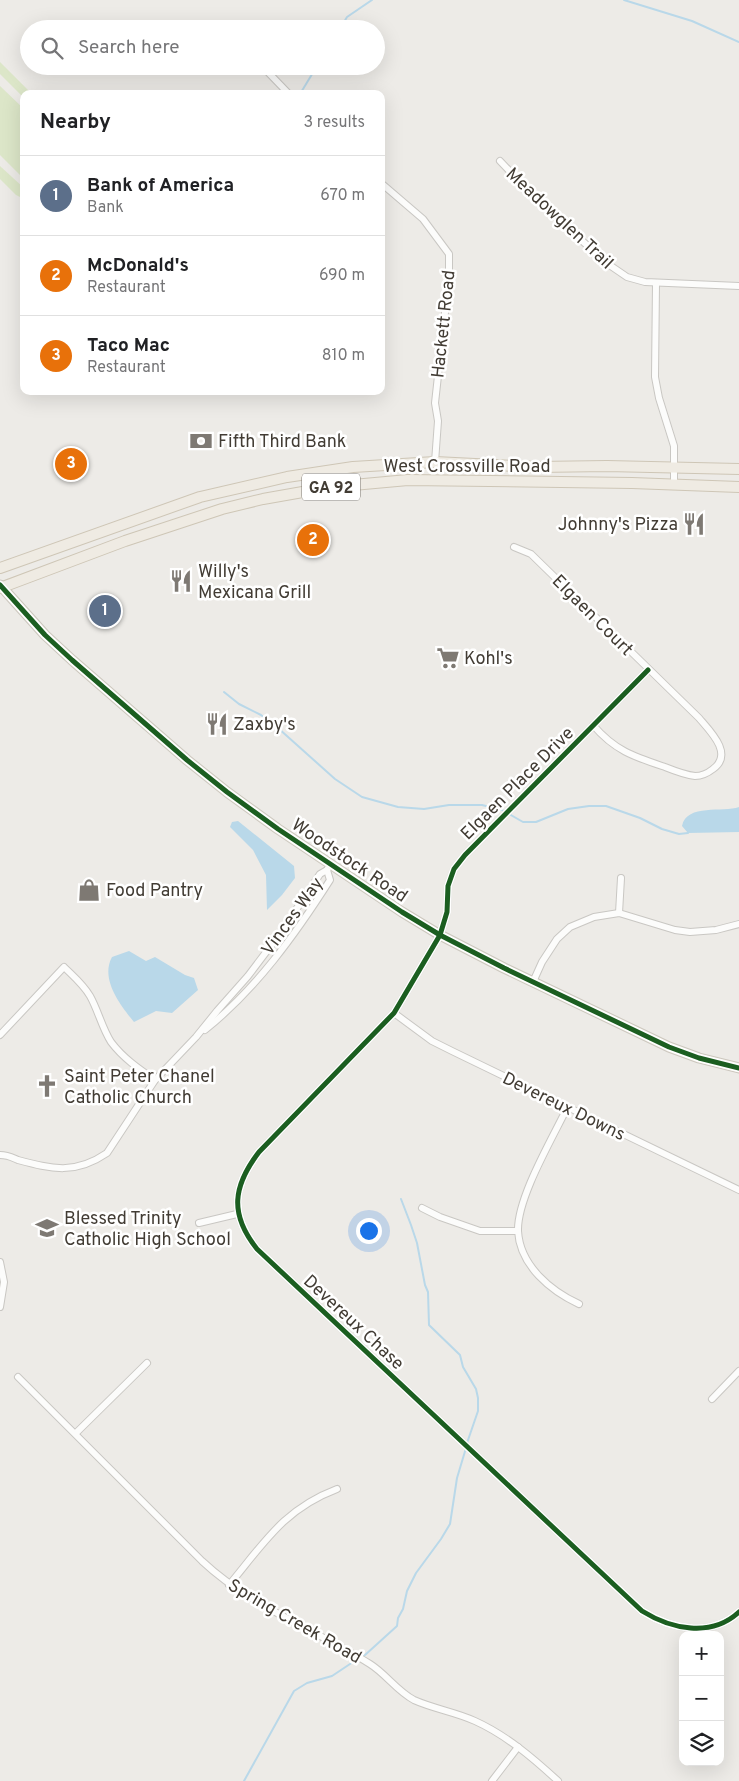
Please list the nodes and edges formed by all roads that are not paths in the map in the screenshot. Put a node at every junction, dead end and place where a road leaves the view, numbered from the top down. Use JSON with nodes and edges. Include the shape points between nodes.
{"nodes":[{"id":1,"x":271,"y":75,"type":"edge"},
{"id":2,"x":285,"y":90,"type":"edge"},
{"id":3,"x":500,"y":161,"type":"dead end"},
{"id":4,"x":385,"y":186,"type":"edge"},
{"id":5,"x":656,"y":283,"type":"junction"},
{"id":6,"x":739,"y":286,"type":"edge"},
{"id":7,"x":435,"y":462,"type":"junction"},
{"id":8,"x":675,"y":467,"type":"junction"},
{"id":9,"x":739,"y":469,"type":"edge"},
{"id":10,"x":674,"y":485,"type":"junction"},
{"id":11,"x":739,"y":487,"type":"edge"},
{"id":12,"x":514,"y":547,"type":"dead end"},
{"id":13,"x":0,"y":568,"type":"edge"},
{"id":14,"x":1,"y":587,"type":"edge"},
{"id":15,"x":648,"y":670,"type":"junction"},
{"id":16,"x":593,"y":725,"type":"junction"},
{"id":17,"x":329,"y":868,"type":"junction"},
{"id":18,"x":621,"y":878,"type":"dead end"},
{"id":19,"x":618,"y":913,"type":"junction"},
{"id":20,"x":739,"y":924,"type":"edge"},
{"id":21,"x":440,"y":934,"type":"junction"},
{"id":22,"x":533,"y":982,"type":"junction"},
{"id":23,"x":394,"y":1013,"type":"junction"},
{"id":24,"x":0,"y":1034,"type":"edge"},
{"id":25,"x":196,"y":1037,"type":"junction"},
{"id":26,"x":739,"y":1068,"type":"edge"},
{"id":27,"x":155,"y":1080,"type":"junction"},
{"id":28,"x":567,"y":1108,"type":"junction"},
{"id":29,"x":0,"y":1155,"type":"edge"},
{"id":30,"x":739,"y":1190,"type":"edge"},
{"id":31,"x":422,"y":1208,"type":"dead end"},
{"id":32,"x":238,"y":1214,"type":"junction"},
{"id":33,"x":198,"y":1223,"type":"dead end"},
{"id":34,"x":518,"y":1231,"type":"junction"},
{"id":35,"x":0,"y":1262,"type":"edge"},
{"id":36,"x":580,"y":1304,"type":"dead end"},
{"id":37,"x":0,"y":1307,"type":"edge"},
{"id":38,"x":147,"y":1363,"type":"dead end"},
{"id":39,"x":739,"y":1371,"type":"edge"},
{"id":40,"x":18,"y":1377,"type":"dead end"},
{"id":41,"x":712,"y":1398,"type":"dead end"},
{"id":42,"x":76,"y":1433,"type":"junction"},
{"id":43,"x":337,"y":1488,"type":"dead end"},
{"id":44,"x":229,"y":1585,"type":"junction"},
{"id":45,"x":739,"y":1612,"type":"edge"},
{"id":46,"x":692,"y":1631,"type":"edge"},
{"id":47,"x":699,"y":1631,"type":"edge"},
{"id":48,"x":518,"y":1747,"type":"junction"},
{"id":49,"x":492,"y":1781,"type":"edge"},
{"id":50,"x":558,"y":1781,"type":"edge"}],
"edges":[{"from":1,"to":2,"type":"street"},
{"from":3,"to":5,"type":"street","name":"Meadowglen Trail","via":[[541,204],[618,272],[636,280]]},
{"from":4,"to":7,"type":"street","name":"Hackett Road","via":[[423,218],[449,254],[435,403],[438,421]]},
{"from":5,"to":6,"type":"street","name":"Meadowglen Trail"},
{"from":5,"to":8,"type":"street","via":[[655,377],[674,446]]},
{"from":7,"to":8,"type":"main road","name":"West Crossville Road","number":"GA 92","via":[[537,467]]},
{"from":7,"to":13,"type":"main road","name":"West Crossville Road","number":"GA 92","via":[[353,467],[287,477],[200,497]]},
{"from":8,"to":9,"type":"main road","name":"West Crossville Road","number":"GA 92"},
{"from":8,"to":10,"type":"street"},
{"from":10,"to":11,"type":"main road","name":"West Crossville Road","number":"GA 92"},
{"from":10,"to":14,"type":"main road","name":"West Crossville Road","number":"GA 92","via":[[408,480],[330,488],[222,509]]},
{"from":12,"to":15,"type":"street","name":"Elgaen Court","via":[[531,554]]},
{"from":14,"to":17,"type":"street","name":"Woodstock Road","via":[[67,656],[187,760]]},
{"from":15,"to":16,"type":"street","name":"Elgaen Place Drive"},
{"from":15,"to":16,"type":"street","name":"Elgaen Court","via":[[714,735],[721,746],[716,767],[696,776],[627,754]]},
{"from":16,"to":21,"type":"street","name":"Elgaen Place Drive","via":[[454,869]]},
{"from":17,"to":21,"type":"street","name":"Woodstock Road"},
{"from":17,"to":25,"type":"street","name":"Vinces Way","via":[[320,874],[248,976]]},
{"from":17,"to":25,"type":"street","name":"Vinces Way","via":[[330,880],[267,968],[236,1004]]},
{"from":18,"to":19,"type":"street"},
{"from":19,"to":20,"type":"street","via":[[690,932]]},
{"from":19,"to":22,"type":"street","via":[[594,917],[570,927],[557,939]]},
{"from":21,"to":22,"type":"street","name":"Woodstock Road"},
{"from":21,"to":23,"type":"street","name":"Devereux Chase"},
{"from":22,"to":26,"type":"street","name":"Woodstock Road","via":[[669,1047]]},
{"from":23,"to":28,"type":"street","name":"Devereux Downs","via":[[432,1041]]},
{"from":23,"to":32,"type":"street","name":"Devereux Chase","via":[[246,1168],[237,1198]]},
{"from":24,"to":27,"type":"street","via":[[64,967],[90,996],[118,1051]]},
{"from":25,"to":27,"type":"street","name":"Vinces Way"},
{"from":27,"to":29,"type":"street","name":"Vinces Way","via":[[113,1145],[99,1159],[73,1168],[57,1169]]},
{"from":28,"to":30,"type":"street","name":"Devereux Downs"},
{"from":28,"to":34,"type":"street","via":[[527,1190]]},
{"from":31,"to":34,"type":"street","via":[[480,1231]]},
{"from":32,"to":33,"type":"street"},
{"from":32,"to":46,"type":"street","name":"Devereux Chase","via":[[257,1249],[642,1611],[668,1625]]},
{"from":34,"to":36,"type":"street","via":[[535,1271],[551,1288]]},
{"from":35,"to":37,"type":"street","via":[[4,1282]]},
{"from":38,"to":42,"type":"street"},
{"from":39,"to":41,"type":"street"},
{"from":40,"to":42,"type":"street","name":"Spring Creek Road"},
{"from":42,"to":44,"type":"street","name":"Spring Creek Road"},
{"from":43,"to":44,"type":"street","via":[[310,1501],[285,1519]]},
{"from":44,"to":48,"type":"street","name":"Spring Creek Road","via":[[370,1664],[412,1699],[475,1721]]},
{"from":45,"to":47,"type":"street","name":"Devereux Chase","via":[[733,1618]]},
{"from":48,"to":49,"type":"street"},
{"from":48,"to":50,"type":"street","name":"Spring Creek Road"}]}
